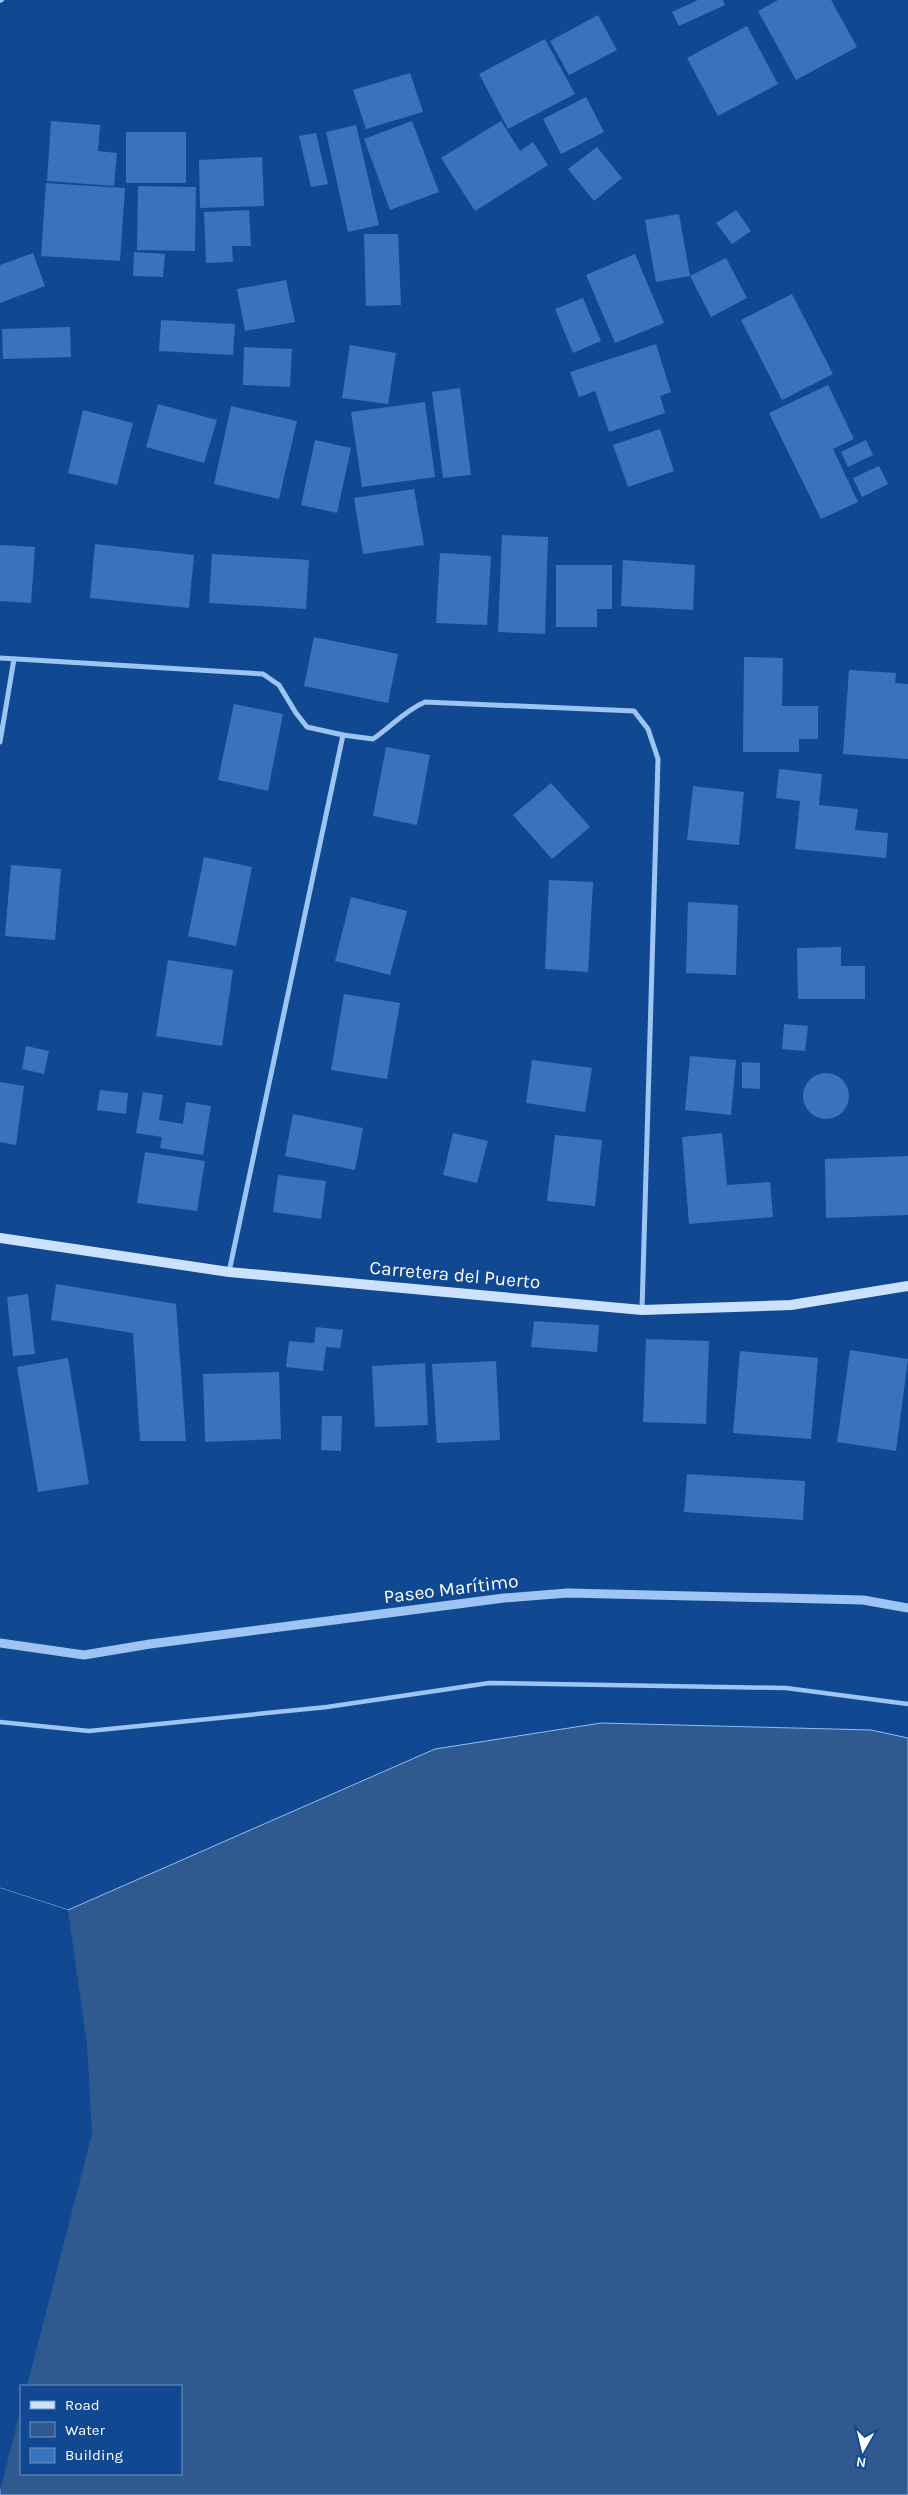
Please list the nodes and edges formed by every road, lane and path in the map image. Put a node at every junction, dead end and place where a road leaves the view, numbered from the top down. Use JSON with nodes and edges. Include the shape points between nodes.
{"nodes":[{"id":1,"x":0,"y":658,"type":"edge"},
{"id":2,"x":14,"y":659,"type":"junction"},
{"id":3,"x":342,"y":735,"type":"junction"},
{"id":4,"x":0,"y":742,"type":"edge"},
{"id":5,"x":0,"y":1238,"type":"edge"},
{"id":6,"x":229,"y":1272,"type":"junction"},
{"id":7,"x":908,"y":1286,"type":"edge"},
{"id":8,"x":642,"y":1310,"type":"junction"},
{"id":9,"x":908,"y":1608,"type":"edge"},
{"id":10,"x":0,"y":1643,"type":"edge"},
{"id":11,"x":908,"y":1704,"type":"edge"},
{"id":12,"x":0,"y":1722,"type":"edge"}],
"edges":[{"from":1,"to":2,"type":"street"},
{"from":2,"to":3,"type":"street","via":[[263,674],[279,685],[307,726]]},
{"from":2,"to":4,"type":"street"},
{"from":3,"to":6,"type":"street"},
{"from":3,"to":8,"type":"street","via":[[373,739],[408,709],[424,702],[634,712],[648,729],[658,759]]},
{"from":5,"to":6,"type":"main road","name":"Carretera del Puerto"},
{"from":6,"to":8,"type":"main road","name":"Carretera del Puerto"},
{"from":7,"to":8,"type":"main road","name":"Carretera del Puerto","via":[[791,1305]]},
{"from":9,"to":10,"type":"street","name":"Paseo Marítimo","via":[[863,1600],[568,1593],[504,1598],[199,1637],[84,1655]]},
{"from":11,"to":12,"type":"street","via":[[786,1688],[489,1683],[327,1707],[89,1730]]}]}
